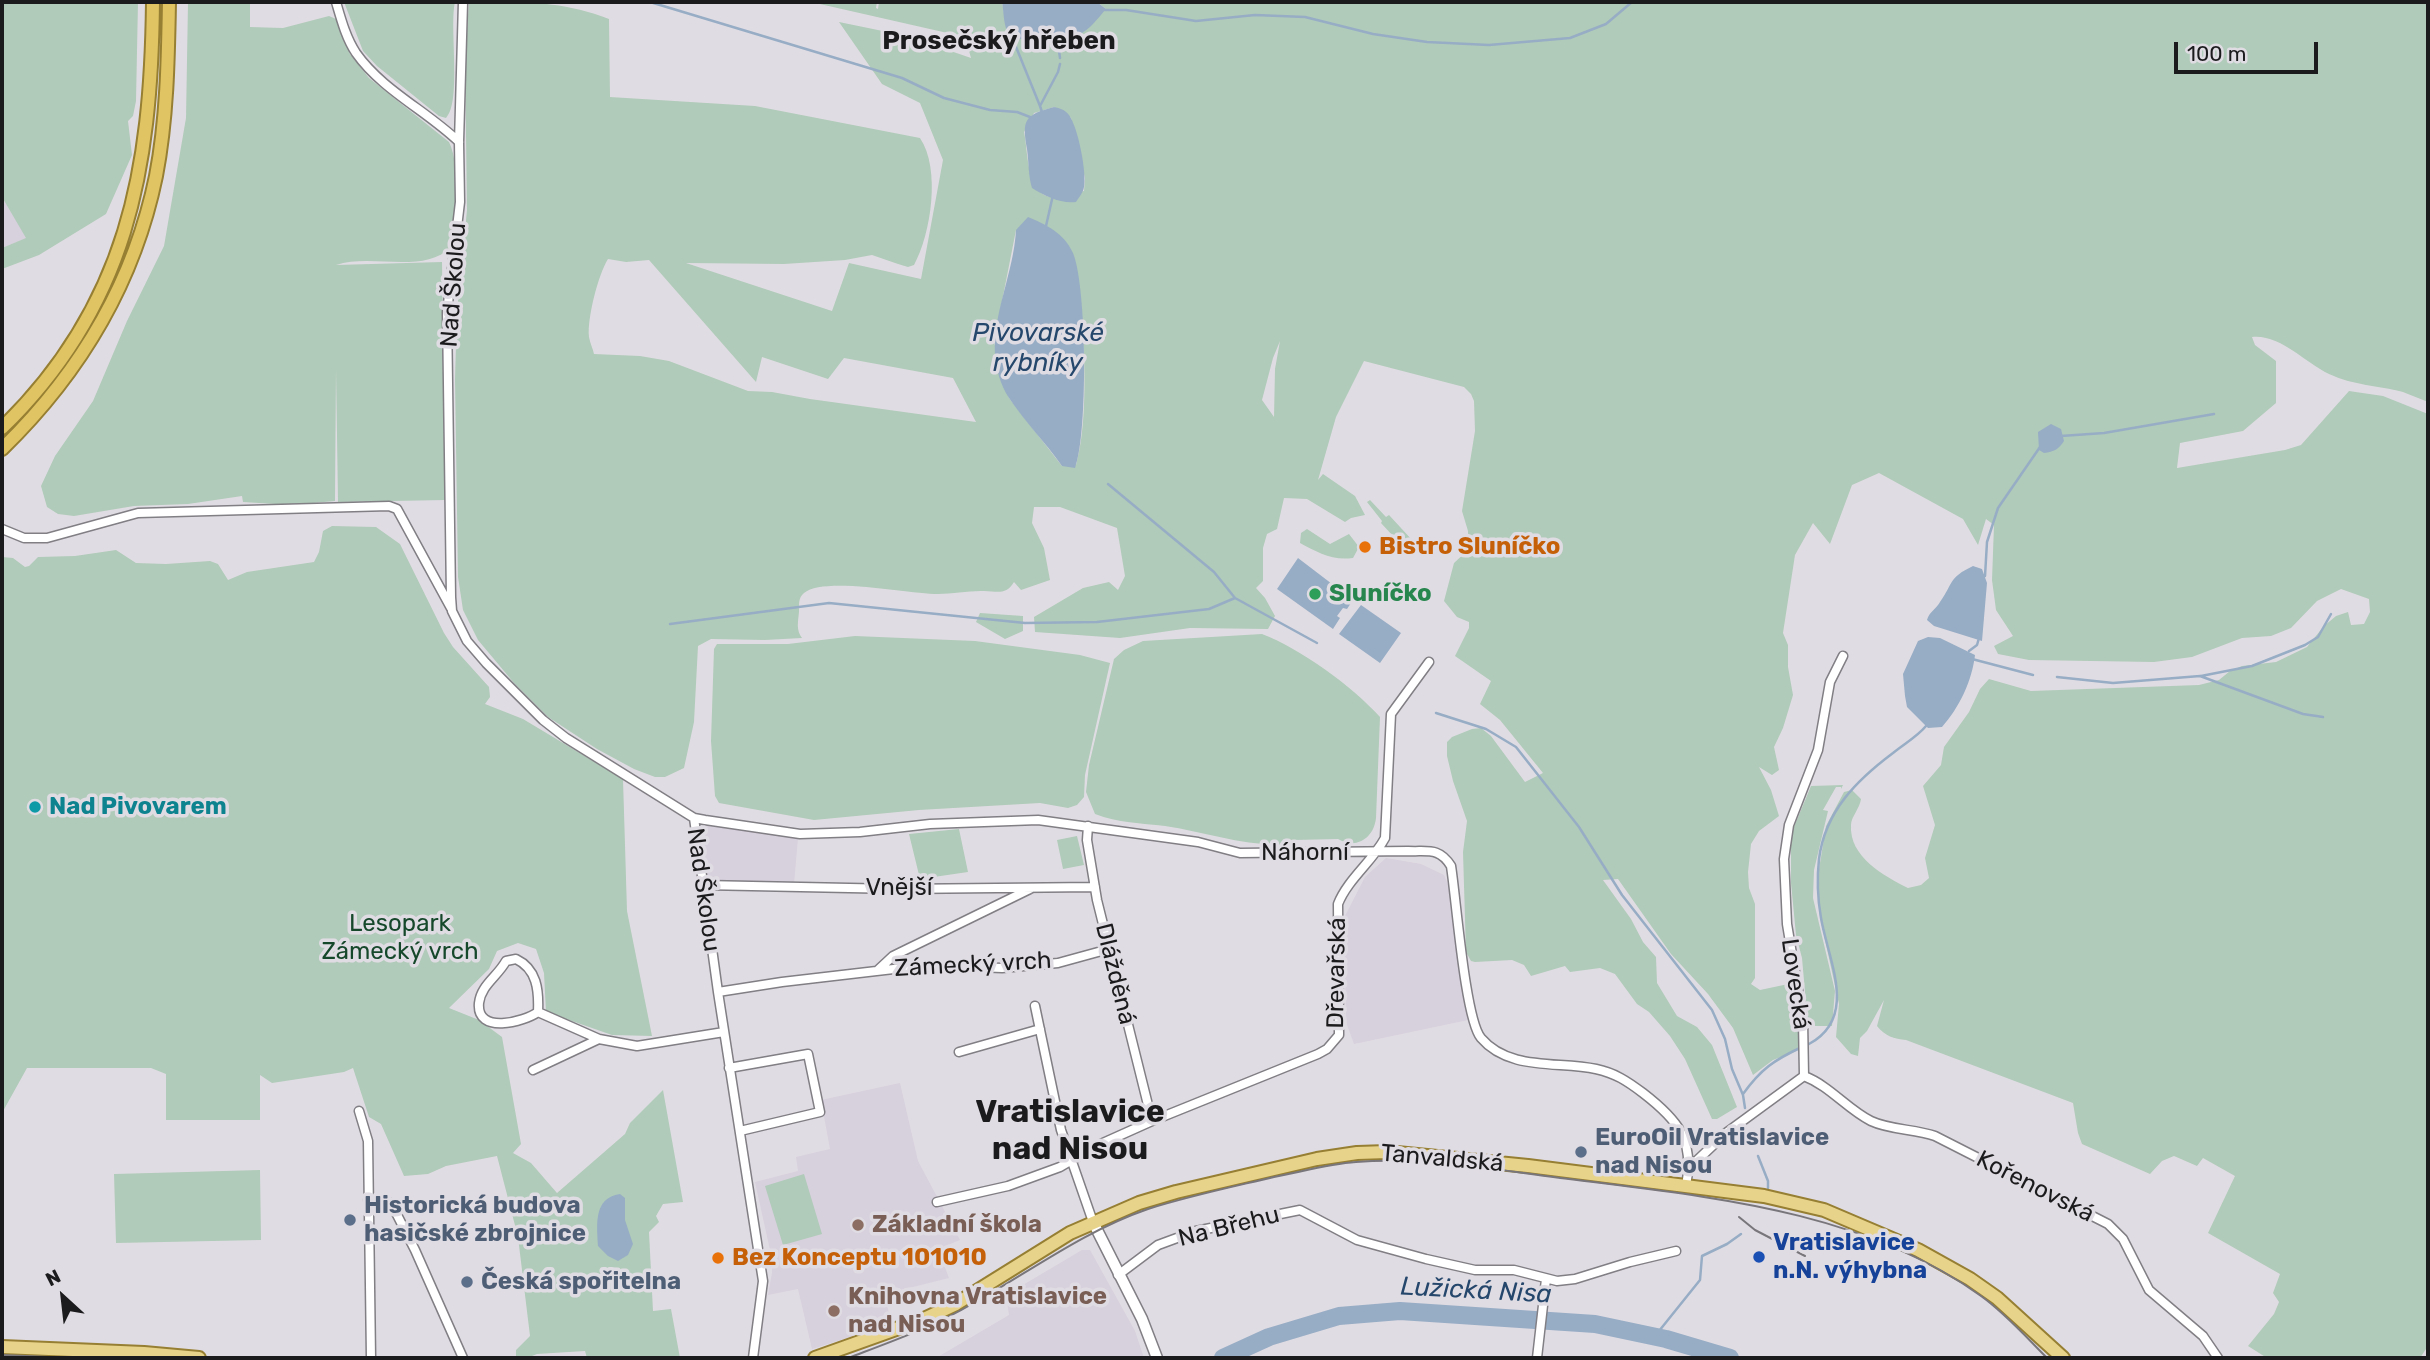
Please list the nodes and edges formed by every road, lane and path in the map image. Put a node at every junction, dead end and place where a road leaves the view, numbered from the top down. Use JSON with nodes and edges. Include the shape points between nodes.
{"nodes":[{"id":1,"x":153,"y":2,"type":"edge"},
{"id":2,"x":169,"y":2,"type":"edge"},
{"id":3,"x":336,"y":2,"type":"edge"},
{"id":4,"x":463,"y":2,"type":"edge"},
{"id":5,"x":459,"y":142,"type":"junction"},
{"id":6,"x":2,"y":428,"type":"edge"},
{"id":7,"x":2,"y":449,"type":"edge"},
{"id":8,"x":2,"y":529,"type":"edge"},
{"id":9,"x":452,"y":611,"type":"junction"},
{"id":10,"x":1843,"y":656,"type":"dead end"},
{"id":11,"x":1429,"y":662,"type":"dead end"},
{"id":12,"x":694,"y":818,"type":"junction"},
{"id":13,"x":1088,"y":826,"type":"junction"},
{"id":14,"x":1377,"y":852,"type":"junction"},
{"id":15,"x":703,"y":885,"type":"junction"},
{"id":16,"x":1034,"y":886,"type":"junction"},
{"id":17,"x":1095,"y":887,"type":"junction"},
{"id":18,"x":1109,"y":949,"type":"junction"},
{"id":19,"x":878,"y":970,"type":"junction"},
{"id":20,"x":718,"y":992,"type":"junction"},
{"id":21,"x":1035,"y":1006,"type":"dead end"},
{"id":22,"x":538,"y":1012,"type":"junction"},
{"id":23,"x":1040,"y":1029,"type":"junction"},
{"id":24,"x":724,"y":1032,"type":"junction"},
{"id":25,"x":599,"y":1039,"type":"junction"},
{"id":26,"x":959,"y":1052,"type":"dead end"},
{"id":27,"x":729,"y":1068,"type":"junction"},
{"id":28,"x":533,"y":1070,"type":"dead end"},
{"id":29,"x":1804,"y":1076,"type":"junction"},
{"id":30,"x":359,"y":1111,"type":"dead end"},
{"id":31,"x":1152,"y":1121,"type":"junction"},
{"id":32,"x":740,"y":1131,"type":"junction"},
{"id":33,"x":1071,"y":1161,"type":"junction"},
{"id":34,"x":1689,"y":1168,"type":"junction"},
{"id":35,"x":1686,"y":1186,"type":"junction"},
{"id":36,"x":368,"y":1200,"type":"junction"},
{"id":37,"x":937,"y":1202,"type":"dead end"},
{"id":38,"x":1093,"y":1222,"type":"junction"},
{"id":39,"x":1676,"y":1251,"type":"dead end"},
{"id":40,"x":1118,"y":1275,"type":"junction"},
{"id":41,"x":1546,"y":1279,"type":"junction"},
{"id":42,"x":2,"y":1347,"type":"edge"},
{"id":43,"x":199,"y":1358,"type":"edge"},
{"id":44,"x":370,"y":1358,"type":"edge"},
{"id":45,"x":463,"y":1358,"type":"edge"},
{"id":46,"x":753,"y":1358,"type":"edge"},
{"id":47,"x":815,"y":1358,"type":"edge"},
{"id":48,"x":1157,"y":1358,"type":"edge"},
{"id":49,"x":1537,"y":1358,"type":"edge"},
{"id":50,"x":2063,"y":1358,"type":"edge"},
{"id":51,"x":2218,"y":1358,"type":"edge"}],
"edges":[{"from":1,"to":6,"type":"highway","via":[[147,130],[128,222],[106,282],[68,349]]},
{"from":2,"to":7,"type":"highway","via":[[167,81],[156,176],[128,270],[80,358],[33,419]]},
{"from":3,"to":5,"type":"street","via":[[355,51],[373,73]]},
{"from":4,"to":5,"type":"street","name":"Nad Školou"},
{"from":5,"to":9,"type":"street","name":"Nad Školou","via":[[460,202],[447,312]]},
{"from":8,"to":9,"type":"street","name":"Nad Školou","via":[[24,538],[47,538],[138,513],[389,506],[397,509]]},
{"from":9,"to":12,"type":"street","name":"Nad Školou","via":[[467,641],[543,720]]},
{"from":10,"to":29,"type":"street","name":"Lovecká","via":[[1830,682],[1818,750],[1789,825],[1784,859],[1787,924],[1803,1020]]},
{"from":11,"to":14,"type":"street","name":"Dřevařská","via":[[1391,714],[1385,838]]},
{"from":12,"to":13,"type":"street","name":"Náhorní","via":[[800,834],[1038,820]]},
{"from":12,"to":15,"type":"street","name":"Nad Školou"},
{"from":13,"to":14,"type":"street","name":"Náhorní","via":[[1240,853]]},
{"from":13,"to":17,"type":"street","name":"Dlážděná"},
{"from":14,"to":31,"type":"street","name":"Dřevařská","via":[[1343,890],[1338,904],[1339,1035],[1332,1044],[1318,1054]]},
{"from":14,"to":34,"type":"street","name":"Náhorní","via":[[1445,855],[1451,866],[1469,1001],[1479,1036],[1516,1059],[1620,1076],[1673,1118],[1681,1131]]},
{"from":15,"to":16,"type":"street","name":"Vnější"},
{"from":15,"to":20,"type":"street","name":"Nad Školou"},
{"from":16,"to":17,"type":"street","name":"Vnější"},
{"from":16,"to":19,"type":"street","name":"Zámecký vrch","via":[[893,956]]},
{"from":17,"to":18,"type":"street","name":"Dlážděná"},
{"from":18,"to":19,"type":"street","name":"Zámecký vrch","via":[[1058,963]]},
{"from":18,"to":31,"type":"street","name":"Dlážděná"},
{"from":19,"to":20,"type":"street","name":"Zámecký vrch"},
{"from":20,"to":24,"type":"street","name":"Nad Školou"},
{"from":21,"to":23,"type":"street"},
{"from":22,"to":22,"type":"street","via":[[500,1025],[480,1013],[479,1002],[506,961],[516,959],[533,971]]},
{"from":22,"to":25,"type":"street"},
{"from":23,"to":26,"type":"street"},
{"from":23,"to":33,"type":"street"},
{"from":24,"to":25,"type":"street","via":[[638,1046]]},
{"from":24,"to":27,"type":"street","name":"Nad Školou"},
{"from":25,"to":28,"type":"street"},
{"from":27,"to":32,"type":"street","name":"Nad Školou"},
{"from":27,"to":32,"type":"street","via":[[808,1054],[820,1111]]},
{"from":29,"to":34,"type":"street","via":[[1726,1133]]},
{"from":29,"to":51,"type":"street","name":"Kořenovská","via":[[1821,1083],[1870,1121],[1935,1136],[2108,1224],[2123,1239],[2149,1290],[2203,1336]]},
{"from":30,"to":36,"type":"street","via":[[368,1141]]},
{"from":31,"to":33,"type":"street","name":"Dřevařská"},
{"from":32,"to":46,"type":"street","name":"Nad Školou","via":[[763,1281]]},
{"from":33,"to":37,"type":"street","name":"Dřevařská","via":[[1008,1186]]},
{"from":33,"to":38,"type":"street"},
{"from":34,"to":35,"type":"street","name":"Náhorní"},
{"from":35,"to":38,"type":"main road","name":"Tanvaldská","via":[[1370,1152],[1317,1159],[1176,1192]]},
{"from":35,"to":50,"type":"main road","name":"Tanvaldská","via":[[1804,1205],[1898,1240],[1984,1288]]},
{"from":36,"to":44,"type":"street"},
{"from":36,"to":45,"type":"street","via":[[391,1203]]},
{"from":38,"to":40,"type":"street"},
{"from":38,"to":47,"type":"main road","name":"Tanvaldská","via":[[956,1304]]},
{"from":39,"to":41,"type":"street","name":"Na Břehu","via":[[1575,1279]]},
{"from":40,"to":41,"type":"street","name":"Na Břehu","via":[[1158,1245],[1196,1231],[1300,1210],[1357,1240],[1475,1270],[1514,1270]]},
{"from":40,"to":48,"type":"street"},
{"from":41,"to":49,"type":"street"},
{"from":42,"to":43,"type":"main road"}]}
